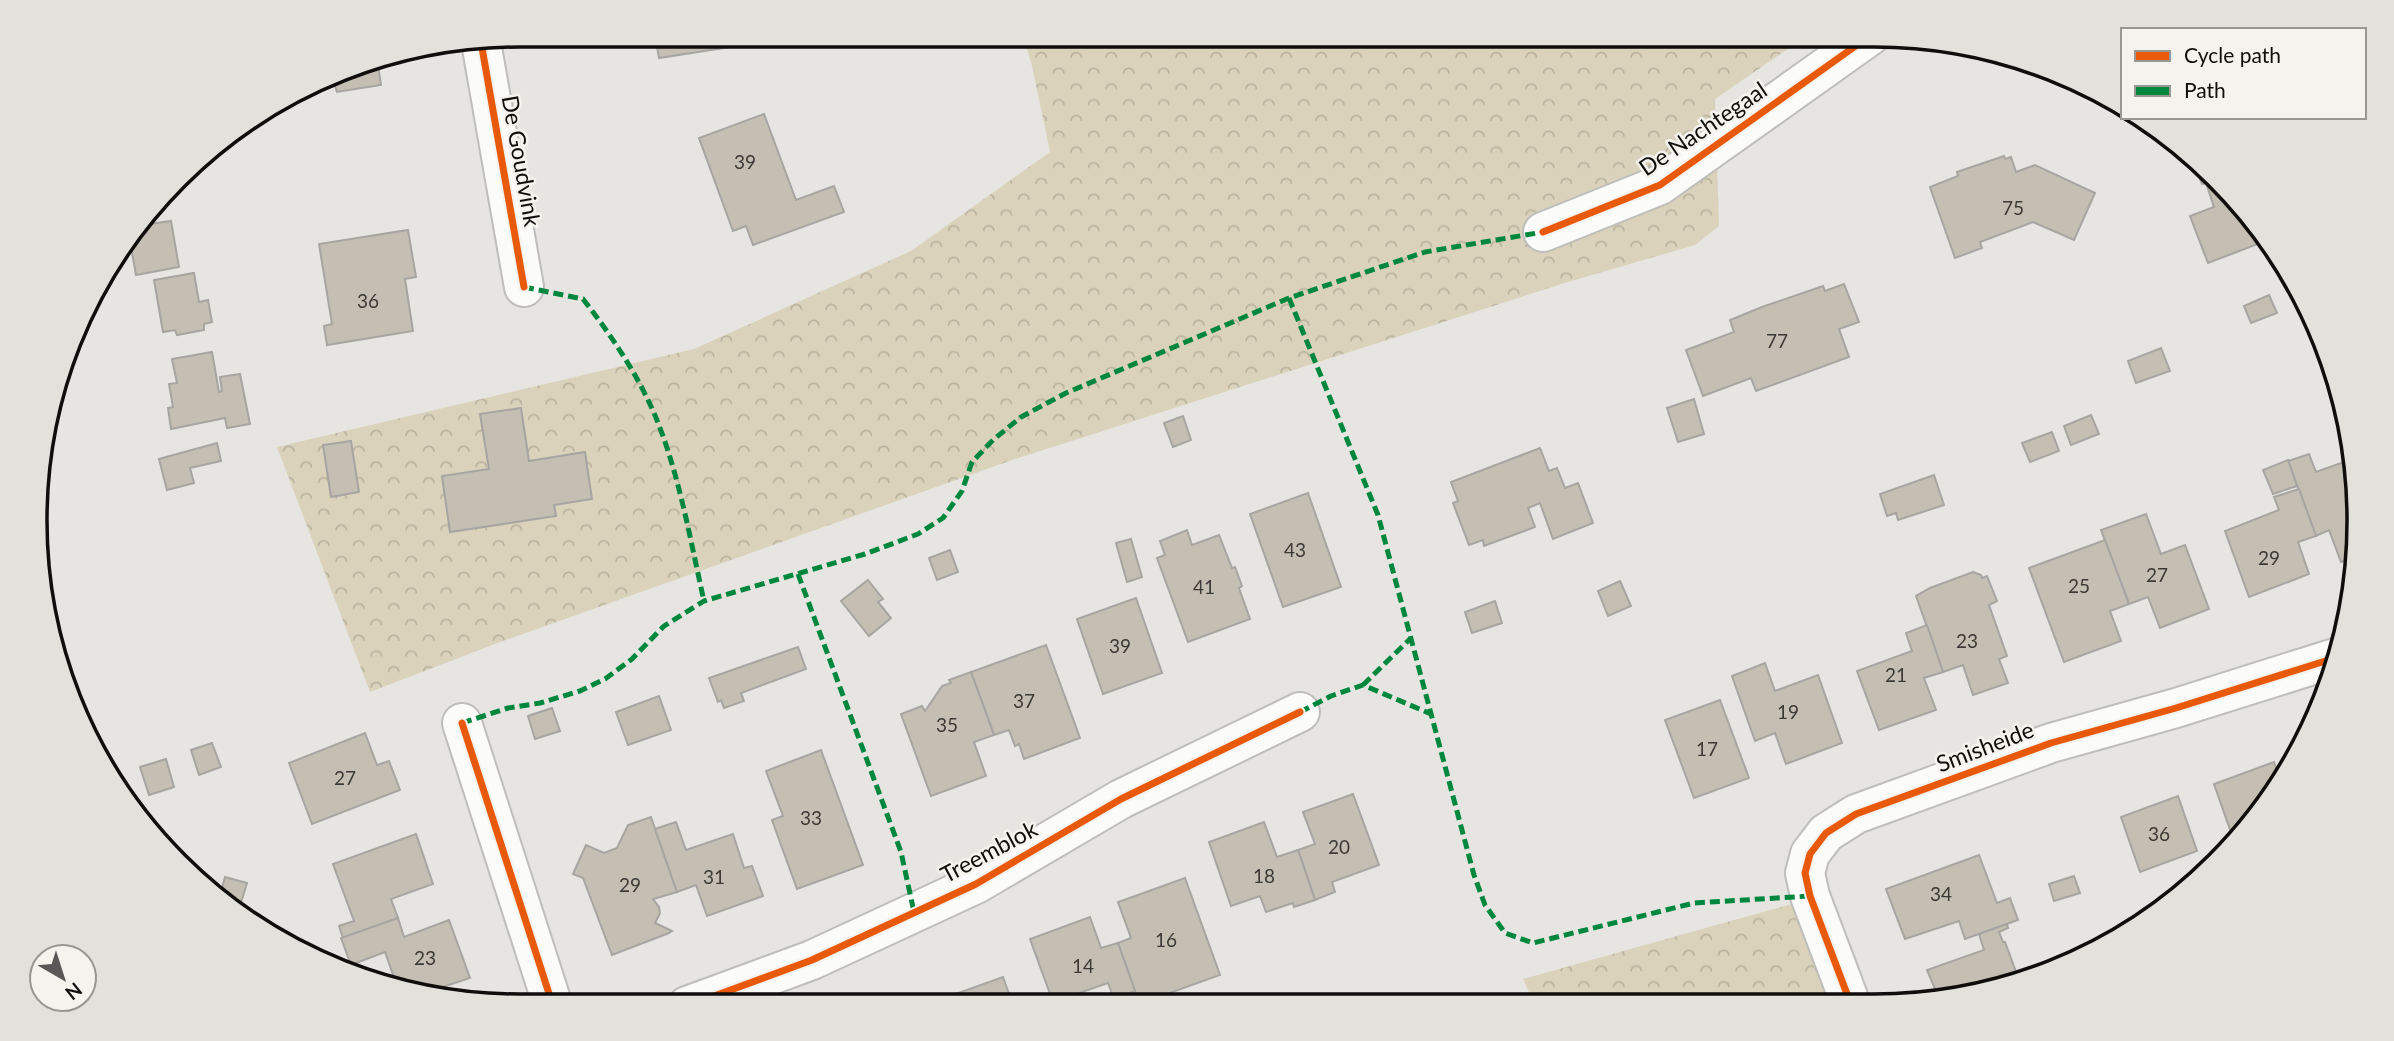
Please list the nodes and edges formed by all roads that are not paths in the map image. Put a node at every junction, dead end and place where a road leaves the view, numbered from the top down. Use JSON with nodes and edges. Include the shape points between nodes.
{"nodes":[{"id":1,"x":1854,"y":47,"type":"edge"},
{"id":2,"x":482,"y":49,"type":"edge"},
{"id":3,"x":1543,"y":232,"type":"dead end"},
{"id":4,"x":524,"y":286,"type":"dead end"},
{"id":5,"x":2326,"y":661,"type":"edge"},
{"id":6,"x":1300,"y":712,"type":"dead end"},
{"id":7,"x":463,"y":723,"type":"dead end"},
{"id":8,"x":549,"y":994,"type":"edge"},
{"id":9,"x":720,"y":994,"type":"edge"},
{"id":10,"x":1847,"y":994,"type":"edge"}],
"edges":[{"from":1,"to":3,"type":"street","name":"De Nachtegaal","via":[[1660,185]]},
{"from":2,"to":4,"type":"street","name":"De Goudvink"},
{"from":5,"to":10,"type":"street","name":"Smisheide","via":[[2050,743],[1856,814],[1826,833],[1810,854],[1805,873]]},
{"from":6,"to":9,"type":"street","name":"Treemblok","via":[[1121,799],[976,884],[813,960]]},
{"from":7,"to":8,"type":"street"}]}
